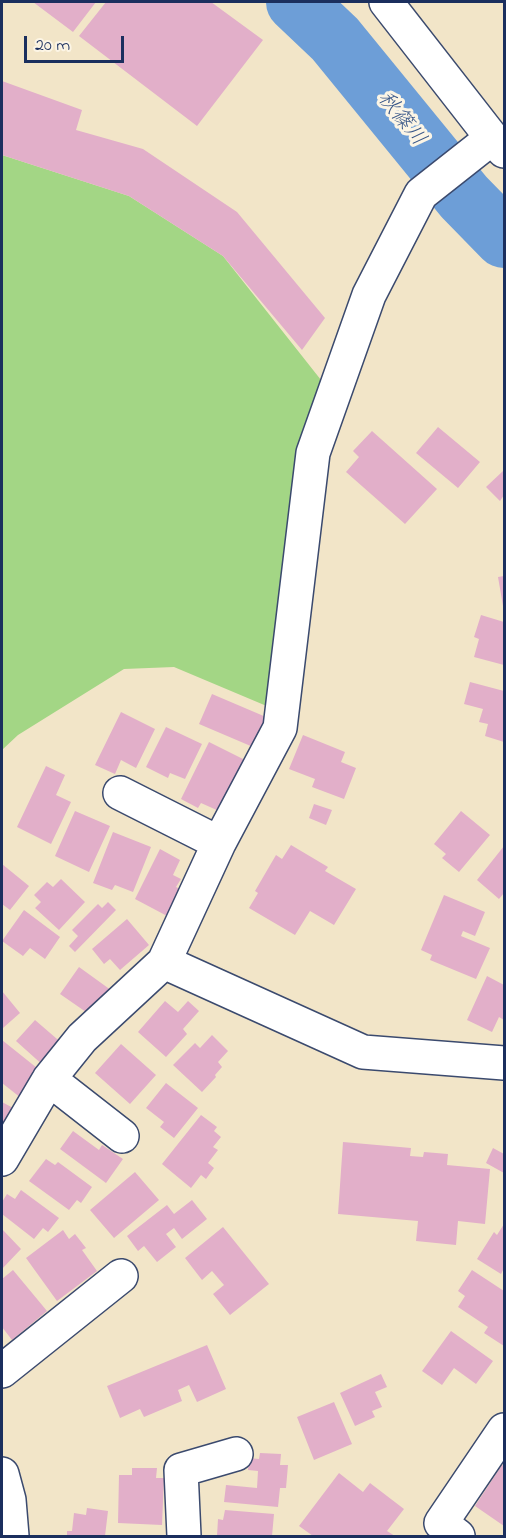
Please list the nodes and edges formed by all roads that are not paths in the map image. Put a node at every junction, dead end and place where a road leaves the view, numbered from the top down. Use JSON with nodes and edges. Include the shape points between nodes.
{"nodes":[{"id":1,"x":386,"y":2,"type":"edge"},
{"id":2,"x":491,"y":146,"type":"edge"},
{"id":3,"x":120,"y":793,"type":"dead end"},
{"id":4,"x":219,"y":843,"type":"junction"},
{"id":5,"x":164,"y":962,"type":"junction"},
{"id":6,"x":504,"y":1063,"type":"edge"},
{"id":7,"x":49,"y":1079,"type":"junction"},
{"id":8,"x":122,"y":1136,"type":"dead end"},
{"id":9,"x":2,"y":1159,"type":"edge"},
{"id":10,"x":121,"y":1275,"type":"dead end"},
{"id":11,"x":2,"y":1371,"type":"edge"},
{"id":12,"x":504,"y":1430,"type":"edge"},
{"id":13,"x":236,"y":1454,"type":"dead end"},
{"id":14,"x":4,"y":1491,"type":"edge"},
{"id":15,"x":12,"y":1536,"type":"edge"},
{"id":16,"x":184,"y":1536,"type":"edge"},
{"id":17,"x":458,"y":1536,"type":"edge"}],
"edges":[{"from":1,"to":2,"type":"street"},
{"from":2,"to":4,"type":"street","via":[[422,194],[369,295],[313,453],[280,728]]},
{"from":3,"to":4,"type":"street"},
{"from":4,"to":5,"type":"street"},
{"from":5,"to":6,"type":"street","via":[[363,1052]]},
{"from":5,"to":7,"type":"street","via":[[82,1038]]},
{"from":7,"to":8,"type":"street"},
{"from":7,"to":9,"type":"street"},
{"from":10,"to":11,"type":"street"},
{"from":12,"to":17,"type":"street","via":[[441,1523]]},
{"from":13,"to":16,"type":"street","via":[[181,1470]]},
{"from":14,"to":15,"type":"street"}]}
